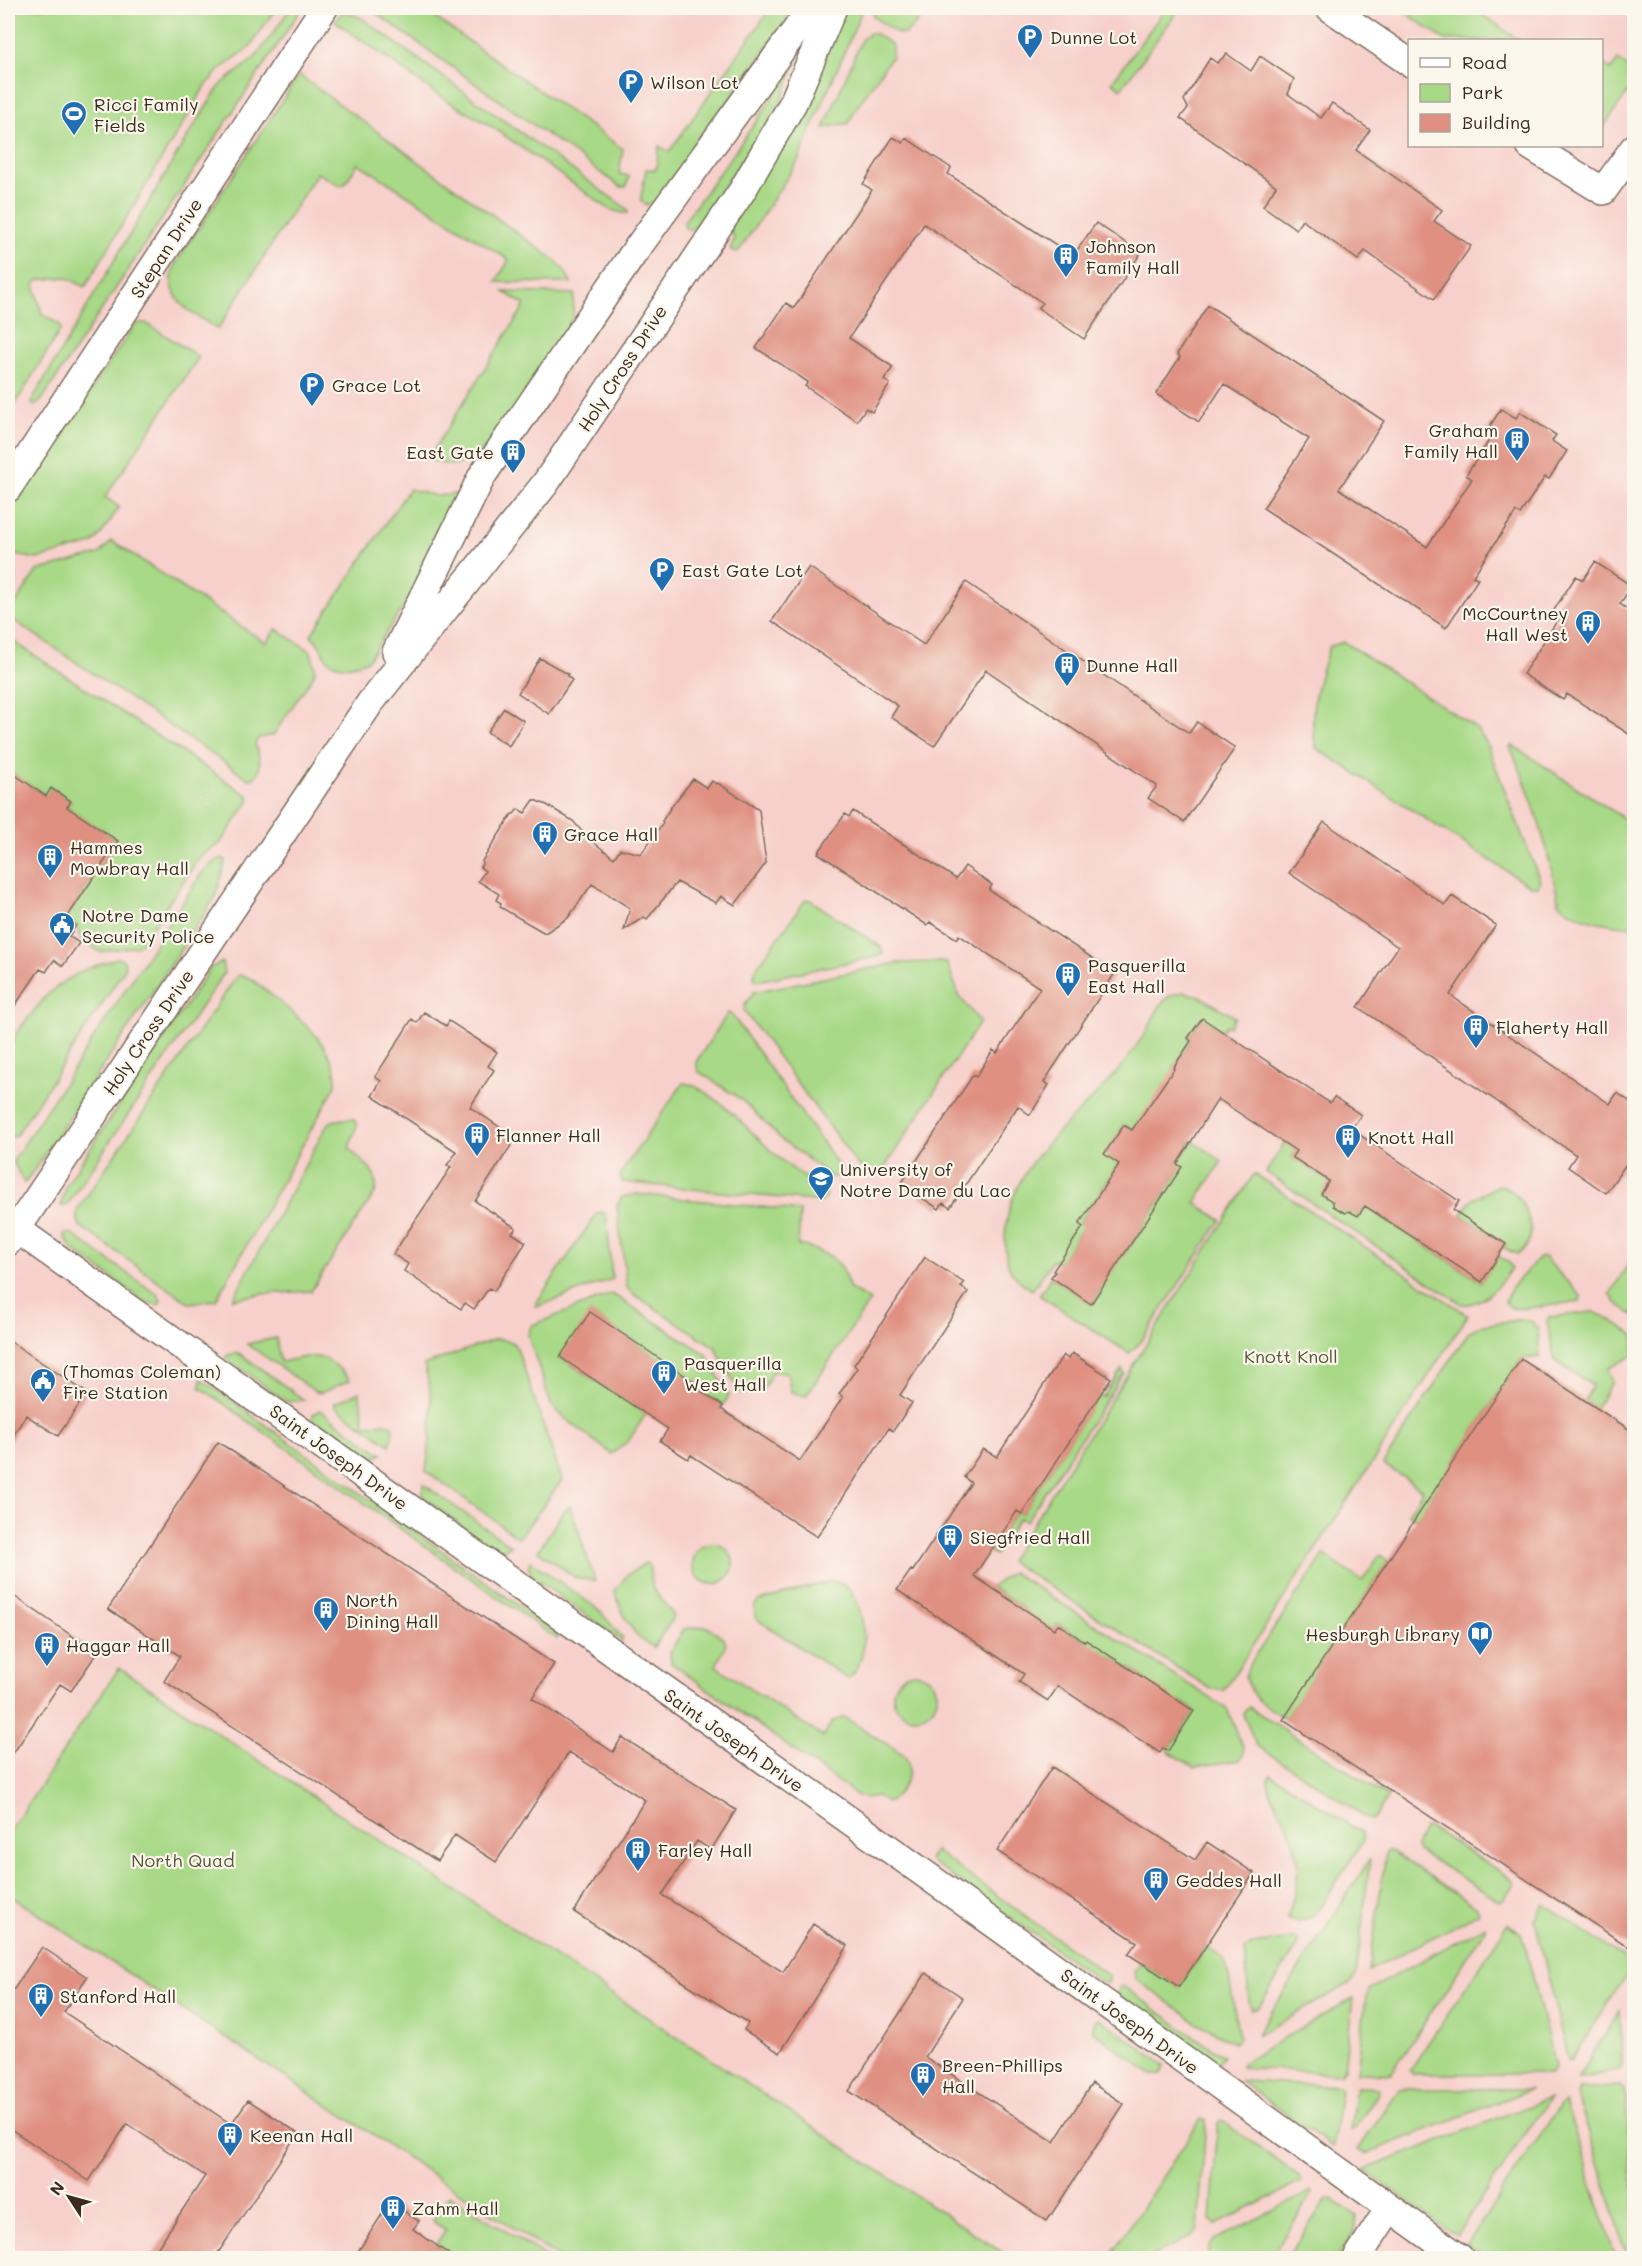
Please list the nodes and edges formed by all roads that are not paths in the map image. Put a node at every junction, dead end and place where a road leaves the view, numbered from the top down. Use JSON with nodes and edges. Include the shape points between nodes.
{"nodes":[{"id":1,"x":324,"y":8,"type":"edge"},
{"id":2,"x":812,"y":8,"type":"edge"},
{"id":3,"x":834,"y":8,"type":"edge"},
{"id":4,"x":1330,"y":8,"type":"edge"},
{"id":5,"x":1408,"y":62,"type":"edge"},
{"id":6,"x":1532,"y":147,"type":"edge"},
{"id":7,"x":1635,"y":148,"type":"edge"},
{"id":8,"x":8,"y":488,"type":"edge"},
{"id":9,"x":370,"y":703,"type":"junction"},
{"id":10,"x":10,"y":1231,"type":"edge"},
{"id":11,"x":1389,"y":2209,"type":"junction"},
{"id":12,"x":1357,"y":2259,"type":"edge"},
{"id":13,"x":1460,"y":2259,"type":"edge"}],
"edges":[{"from":1,"to":8,"type":"street","name":"Stepan Drive"},
{"from":2,"to":9,"type":"street","name":"Holy Cross Drive","via":[[633,254],[482,476]]},
{"from":3,"to":9,"type":"street","name":"Holy Cross Drive","via":[[793,103],[742,191],[545,484]]},
{"from":4,"to":5,"type":"street"},
{"from":6,"to":7,"type":"street","via":[[1603,191]]},
{"from":9,"to":10,"type":"street","name":"Holy Cross Drive"},
{"from":10,"to":11,"type":"street","name":"Saint Joseph Drive","via":[[999,1928]]},
{"from":11,"to":12,"type":"street"},
{"from":11,"to":13,"type":"street","name":"Saint Joseph Drive"}]}
